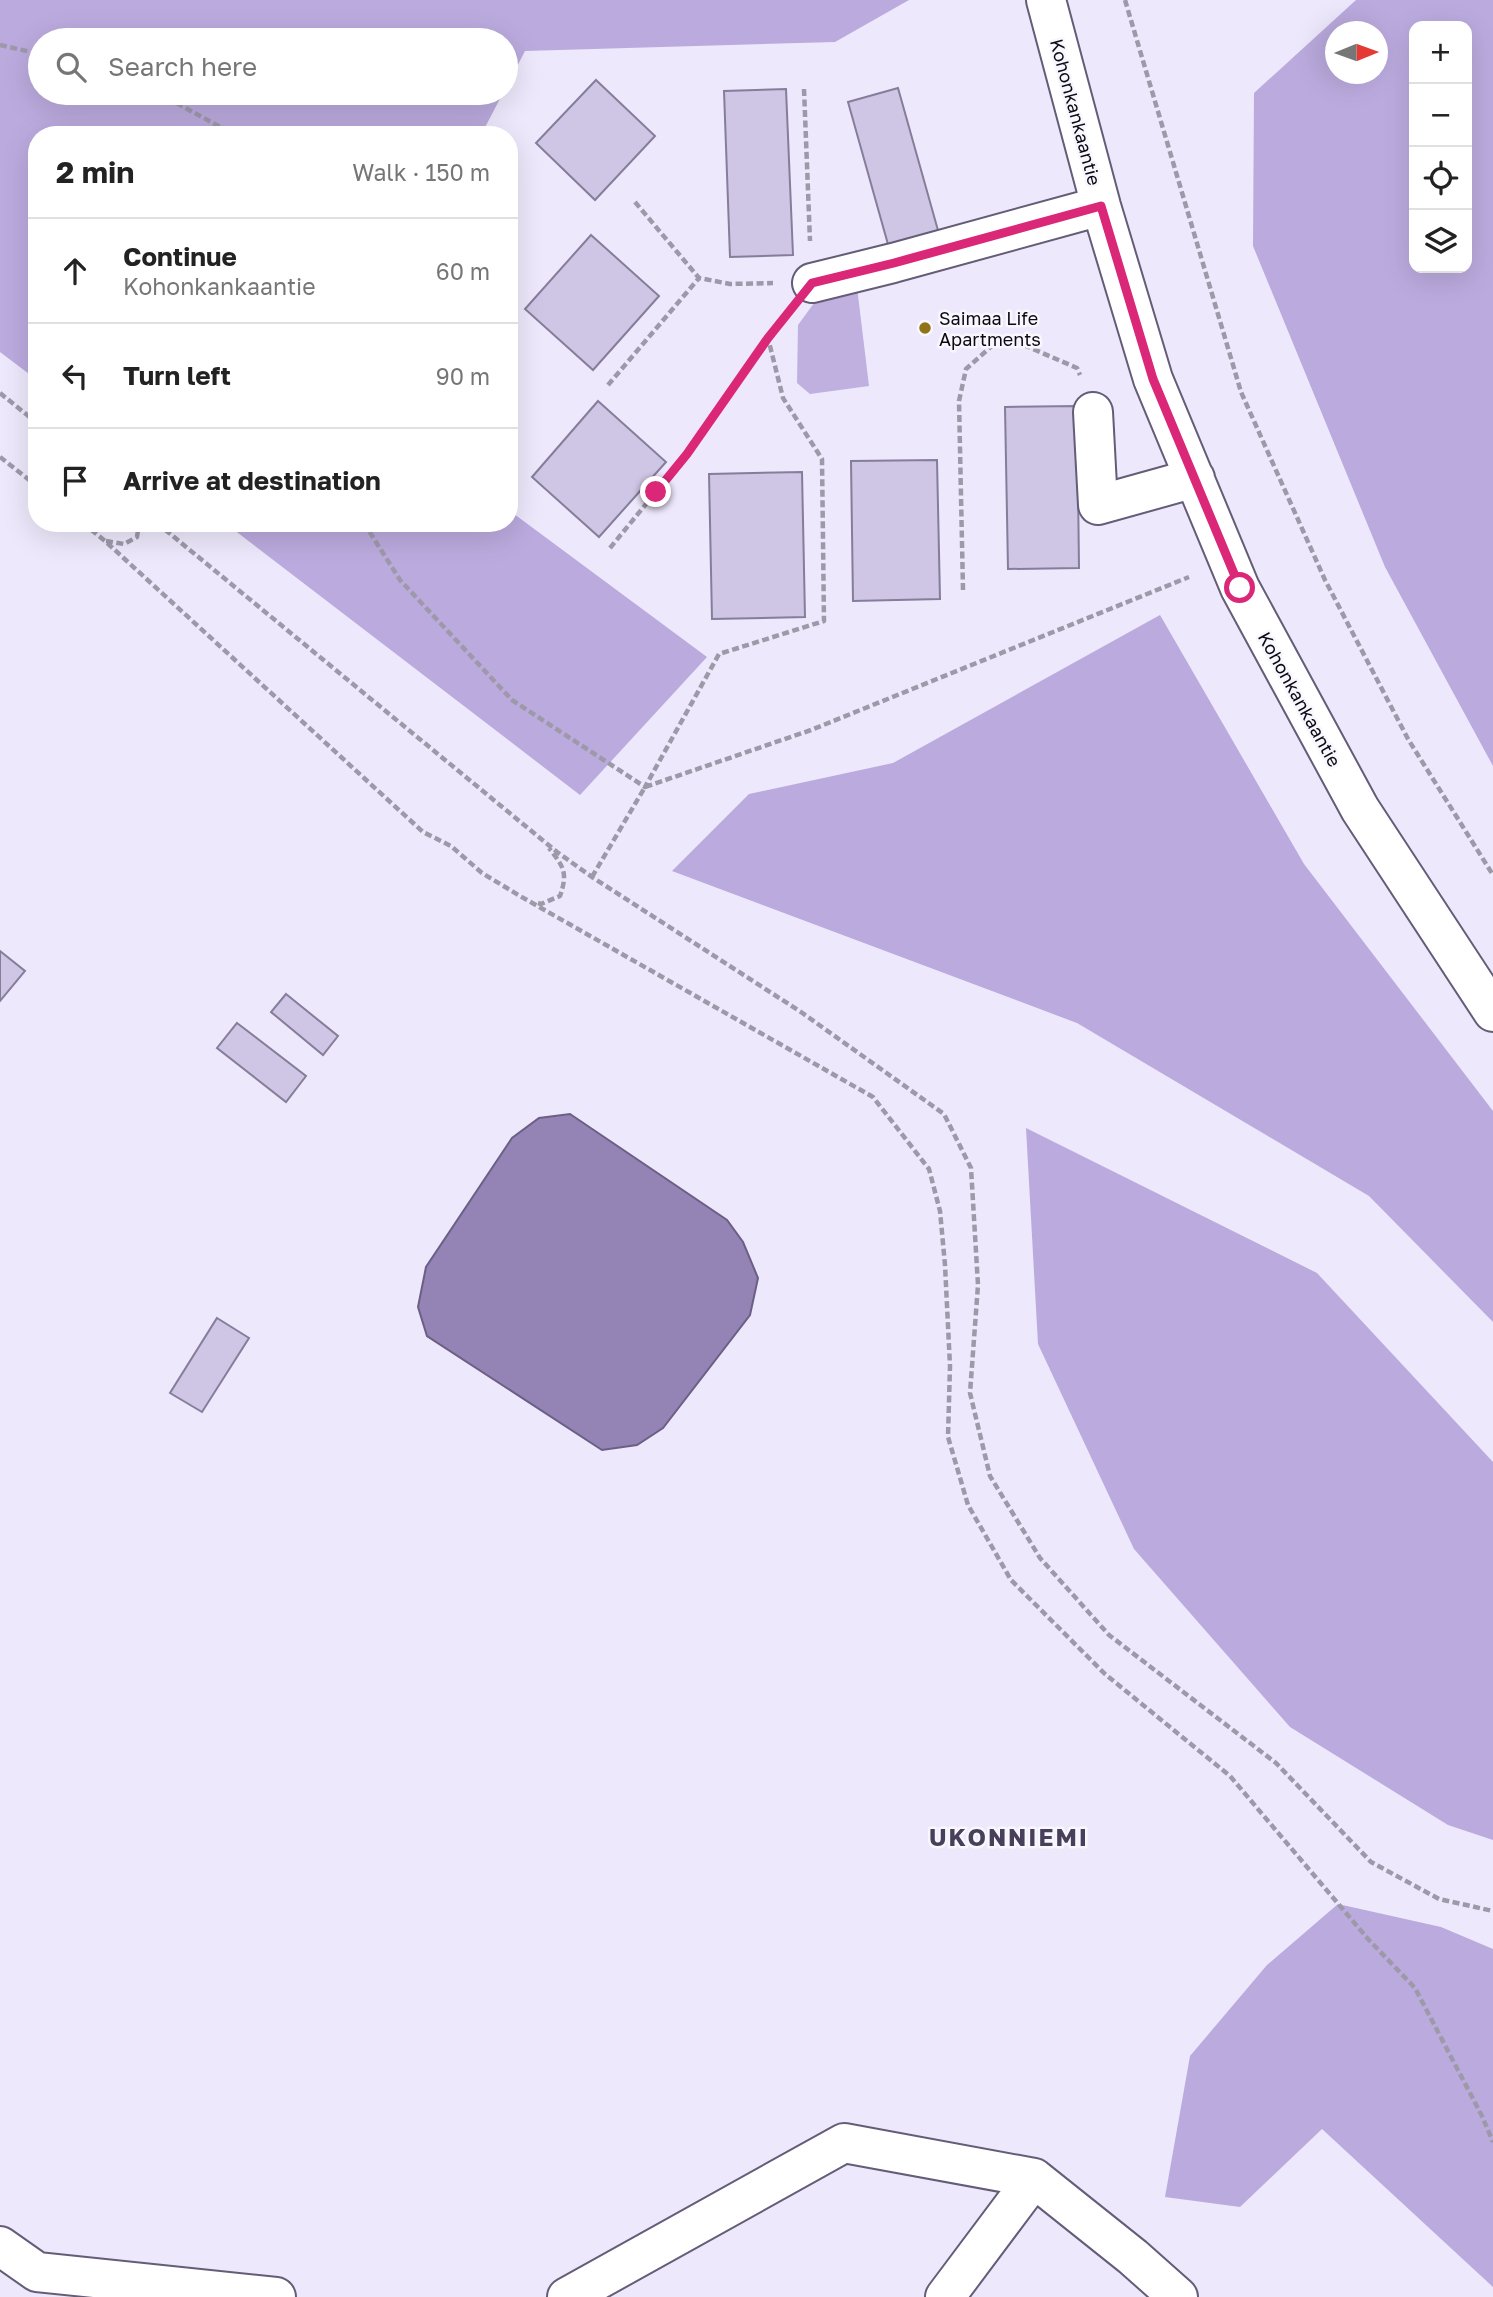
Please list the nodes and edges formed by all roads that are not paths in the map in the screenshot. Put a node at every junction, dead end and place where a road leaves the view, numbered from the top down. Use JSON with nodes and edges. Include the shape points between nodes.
{"nodes":[{"id":1,"x":1046,"y":0,"type":"edge"},
{"id":2,"x":1101,"y":206,"type":"junction"},
{"id":3,"x":812,"y":283,"type":"road end"},
{"id":4,"x":1093,"y":412,"type":"road end"},
{"id":5,"x":1195,"y":478,"type":"junction"},
{"id":6,"x":1493,"y":1012,"type":"edge"},
{"id":7,"x":1034,"y":2178,"type":"junction"},
{"id":8,"x":0,"y":2246,"type":"edge"},
{"id":9,"x":276,"y":2297,"type":"edge"},
{"id":10,"x":567,"y":2297,"type":"edge"},
{"id":11,"x":945,"y":2297,"type":"edge"},
{"id":12,"x":1178,"y":2297,"type":"edge"}],
"edges":[{"from":1,"to":2,"type":"street","name":"Kohonkankaantie"},
{"from":2,"to":3,"type":"street"},
{"from":2,"to":5,"type":"street","name":"Kohonkankaantie","via":[[1153,379]]},
{"from":4,"to":5,"type":"street","via":[[1098,505]]},
{"from":5,"to":6,"type":"street","name":"Kohonkankaantie","via":[[1240,588],[1360,809]]},
{"from":7,"to":10,"type":"street","via":[[844,2143]]},
{"from":7,"to":11,"type":"street"},
{"from":7,"to":12,"type":"street"},
{"from":8,"to":9,"type":"street","via":[[37,2272]]}]}
